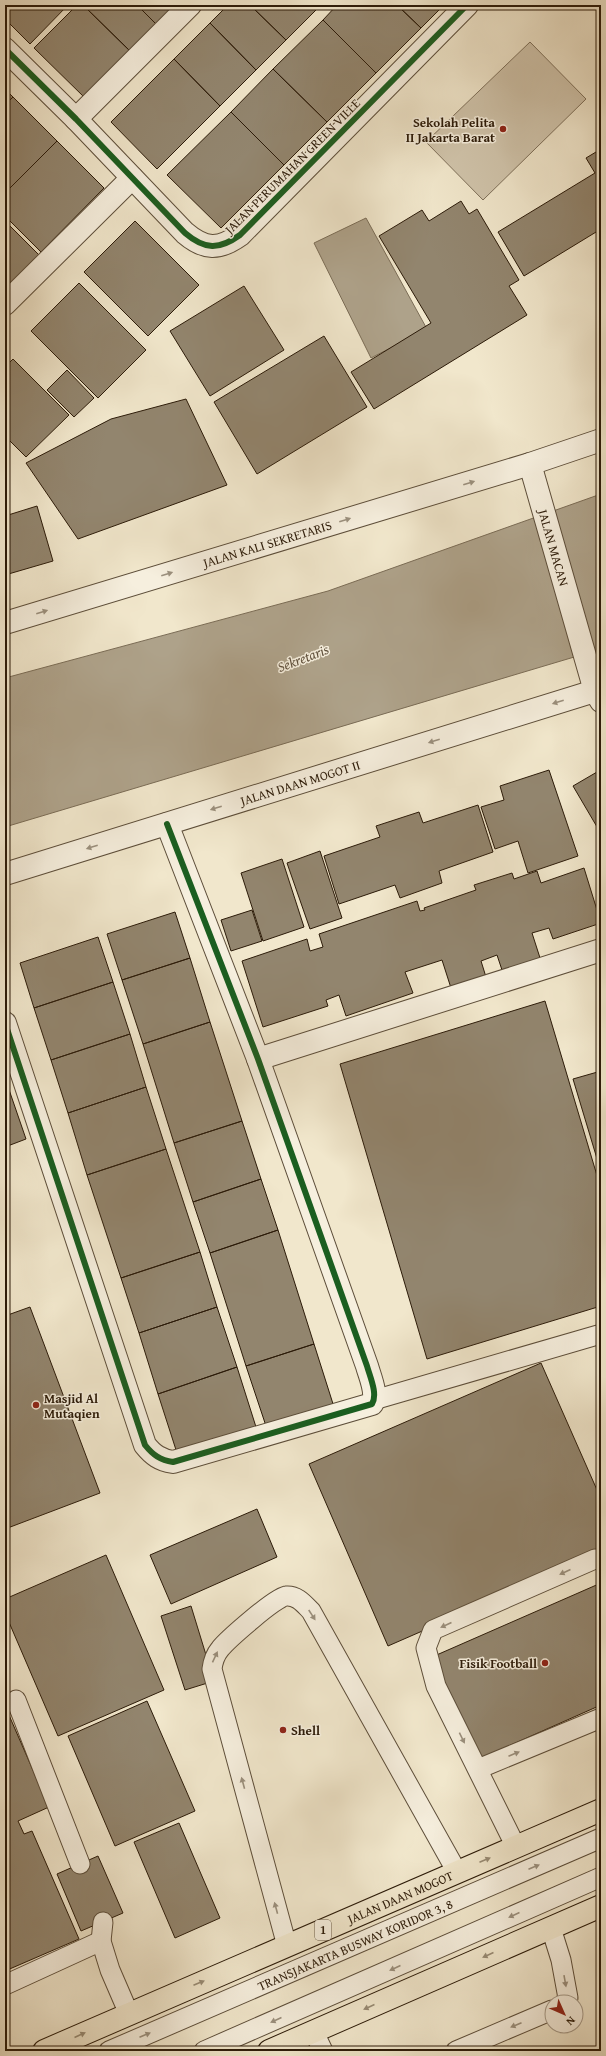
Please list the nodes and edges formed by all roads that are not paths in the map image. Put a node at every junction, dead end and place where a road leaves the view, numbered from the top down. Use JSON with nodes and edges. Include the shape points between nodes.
{"nodes":[{"id":1,"x":190,"y":5,"type":"edge"},
{"id":2,"x":467,"y":5,"type":"edge"},
{"id":3,"x":5,"y":49,"type":"edge"},
{"id":4,"x":76,"y":119,"type":"junction"},
{"id":5,"x":132,"y":178,"type":"junction"},
{"id":6,"x":5,"y":304,"type":"edge"},
{"id":7,"x":601,"y":440,"type":"edge"},
{"id":8,"x":531,"y":471,"type":"junction"},
{"id":9,"x":5,"y":623,"type":"edge"},
{"id":10,"x":599,"y":694,"type":"edge"},
{"id":11,"x":167,"y":824,"type":"junction"},
{"id":12,"x":5,"y":874,"type":"edge"},
{"id":13,"x":601,"y":950,"type":"edge"},
{"id":14,"x":5,"y":1024,"type":"edge"},
{"id":15,"x":258,"y":1059,"type":"junction"},
{"id":16,"x":601,"y":1334,"type":"edge"},
{"id":17,"x":374,"y":1400,"type":"junction"},
{"id":18,"x":601,"y":1559,"type":"edge"},
{"id":19,"x":16,"y":1700,"type":"dead end"},
{"id":20,"x":601,"y":1718,"type":"edge"},
{"id":21,"x":478,"y":1769,"type":"junction"},
{"id":22,"x":601,"y":1810,"type":"edge"},
{"id":23,"x":601,"y":1838,"type":"edge"},
{"id":24,"x":516,"y":1847,"type":"junction"},
{"id":25,"x":80,"y":1864,"type":"dead end"},
{"id":26,"x":456,"y":1872,"type":"junction"},
{"id":27,"x":601,"y":1877,"type":"edge"},
{"id":28,"x":601,"y":1906,"type":"edge"},
{"id":29,"x":103,"y":1922,"type":"dead end"},
{"id":30,"x":551,"y":1928,"type":"junction"},
{"id":31,"x":101,"y":1941,"type":"junction"},
{"id":32,"x":287,"y":1946,"type":"junction"},
{"id":33,"x":5,"y":1985,"type":"edge"},
{"id":34,"x":567,"y":1994,"type":"edge"},
{"id":35,"x":544,"y":2013,"type":"edge"},
{"id":36,"x":129,"y":2014,"type":"junction"},
{"id":37,"x":318,"y":2041,"type":"edge"},
{"id":38,"x":44,"y":2051,"type":"edge"},
{"id":39,"x":109,"y":2051,"type":"edge"},
{"id":40,"x":204,"y":2051,"type":"edge"},
{"id":41,"x":269,"y":2051,"type":"edge"},
{"id":42,"x":456,"y":2051,"type":"edge"}],
"edges":[{"from":1,"to":4,"type":"street"},
{"from":2,"to":5,"type":"street","name":"JALAN PERUMAHAN GREEN VILLE","via":[[240,235],[228,244],[212,247],[197,243]]},
{"from":3,"to":4,"type":"street","name":"JALAN PERUMAHAN GREEN VILLE"},
{"from":4,"to":5,"type":"street","name":"JALAN PERUMAHAN GREEN VILLE"},
{"from":5,"to":6,"type":"street"},
{"from":7,"to":8,"type":"street"},
{"from":9,"to":8,"type":"street","name":"JALAN KALI SEKRETARIS","one_way":true},
{"from":8,"to":10,"type":"street","name":"JALAN MACAN","via":[[589,669]]},
{"from":10,"to":11,"type":"street","name":"JALAN DAAN MOGOT II","one_way":true},
{"from":11,"to":12,"type":"street","name":"JALAN DAAN MOGOT II","one_way":true},
{"from":11,"to":15,"type":"street"},
{"from":13,"to":15,"type":"street"},
{"from":14,"to":17,"type":"street","via":[[145,1445],[152,1453],[158,1458],[173,1462],[368,1406]]},
{"from":15,"to":17,"type":"street","via":[[367,1366]]},
{"from":16,"to":17,"type":"lane"},
{"from":18,"to":21,"type":"lane","one_way":true,"via":[[595,1559],[433,1630],[426,1648],[436,1686]]},
{"from":19,"to":25,"type":"lane"},
{"from":21,"to":20,"type":"lane","one_way":true},
{"from":21,"to":24,"type":"lane"},
{"from":22,"to":24,"type":"highway","name":"JALAN DAAN MOGOT","number":"1"},
{"from":39,"to":23,"type":"lane","name":"TRANSJAKARTA BUSWAY KORIDOR 3, 8","one_way":true},
{"from":26,"to":24,"type":"highway","name":"JALAN DAAN MOGOT","number":"1","one_way":true},
{"from":26,"to":32,"type":"highway","name":"JALAN DAAN MOGOT","number":"1"},
{"from":32,"to":26,"type":"lane","one_way":true,"via":[[212,1669],[215,1656],[227,1641],[280,1597],[292,1596],[299,1599],[311,1611]]},
{"from":27,"to":40,"type":"lane","one_way":true},
{"from":28,"to":30,"type":"highway"},
{"from":29,"to":31,"type":"lane"},
{"from":30,"to":34,"type":"lane","one_way":true,"via":[[561,1960]]},
{"from":30,"to":37,"type":"highway","one_way":true},
{"from":31,"to":33,"type":"lane"},
{"from":31,"to":36,"type":"lane"},
{"from":36,"to":32,"type":"highway","name":"JALAN DAAN MOGOT","number":"1","one_way":true},
{"from":35,"to":42,"type":"lane","one_way":true},
{"from":38,"to":36,"type":"highway","name":"JALAN DAAN MOGOT","number":"1","one_way":true},
{"from":37,"to":41,"type":"highway"}]}
